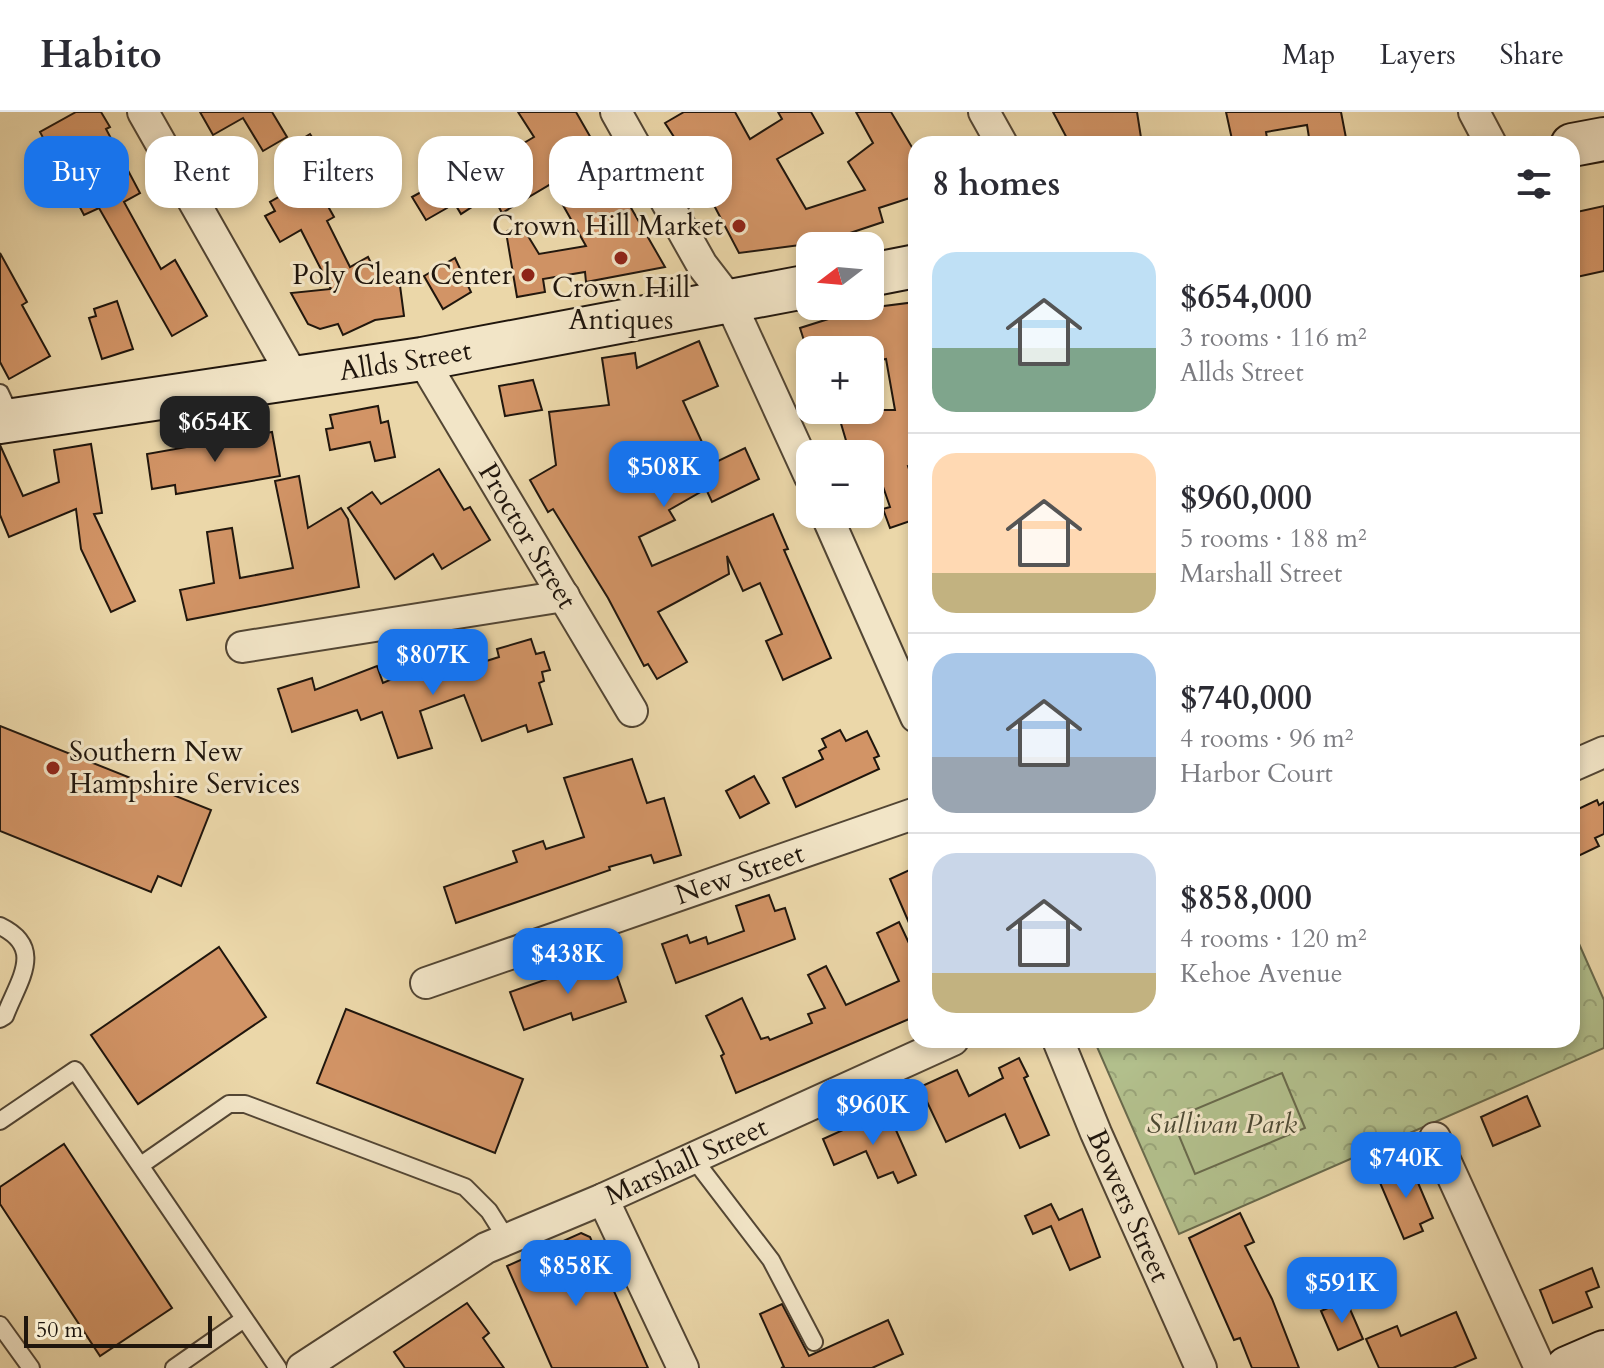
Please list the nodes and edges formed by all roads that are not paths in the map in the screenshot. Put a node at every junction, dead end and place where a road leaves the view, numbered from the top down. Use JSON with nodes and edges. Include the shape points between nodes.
{"nodes":[{"id":1,"x":143,"y":112,"type":"edge"},
{"id":2,"x":616,"y":112,"type":"edge"},
{"id":3,"x":984,"y":112,"type":"edge"},
{"id":4,"x":1474,"y":112,"type":"edge"},
{"id":5,"x":998,"y":136,"type":"edge"},
{"id":6,"x":1487,"y":136,"type":"edge"},
{"id":7,"x":1604,"y":139,"type":"edge"},
{"id":8,"x":1580,"y":144,"type":"edge"},
{"id":9,"x":908,"y":268,"type":"edge"},
{"id":10,"x":884,"y":272,"type":"edge"},
{"id":11,"x":796,"y":288,"type":"edge"},
{"id":12,"x":729,"y":300,"type":"junction"},
{"id":13,"x":422,"y":359,"type":"junction"},
{"id":14,"x":294,"y":378,"type":"junction"},
{"id":15,"x":4,"y":412,"type":"edge"},
{"id":16,"x":796,"y":446,"type":"edge"},
{"id":17,"x":832,"y":528,"type":"edge"},
{"id":18,"x":564,"y":596,"type":"junction"},
{"id":19,"x":242,"y":647,"type":"dead end"},
{"id":20,"x":908,"y":699,"type":"edge"},
{"id":21,"x":632,"y":711,"type":"dead end"},
{"id":22,"x":1604,"y":752,"type":"edge"},
{"id":23,"x":1580,"y":762,"type":"edge"},
{"id":24,"x":908,"y":816,"type":"edge"},
{"id":25,"x":0,"y":926,"type":"edge"},
{"id":26,"x":426,"y":983,"type":"dead end"},
{"id":27,"x":0,"y":1019,"type":"edge"},
{"id":28,"x":935,"y":1048,"type":"edge"},
{"id":29,"x":1061,"y":1048,"type":"edge"},
{"id":30,"x":0,"y":1121,"type":"edge"},
{"id":31,"x":1435,"y":1138,"type":"dead end"},
{"id":32,"x":693,"y":1158,"type":"junction"},
{"id":33,"x":141,"y":1165,"type":"junction"},
{"id":34,"x":603,"y":1199,"type":"junction"},
{"id":35,"x":506,"y":1238,"type":"junction"},
{"id":36,"x":244,"y":1319,"type":"junction"},
{"id":37,"x":0,"y":1325,"type":"edge"},
{"id":38,"x":814,"y":1342,"type":"dead end"},
{"id":39,"x":31,"y":1368,"type":"edge"},
{"id":40,"x":174,"y":1368,"type":"edge"},
{"id":41,"x":278,"y":1368,"type":"edge"},
{"id":42,"x":302,"y":1368,"type":"edge"},
{"id":43,"x":683,"y":1368,"type":"edge"},
{"id":44,"x":1201,"y":1368,"type":"edge"},
{"id":45,"x":1540,"y":1368,"type":"edge"}],
"edges":[{"from":1,"to":14,"type":"street"},
{"from":2,"to":12,"type":"street","via":[[702,265]]},
{"from":3,"to":5,"type":"street"},
{"from":4,"to":6,"type":"street"},
{"from":7,"to":8,"type":"street"},
{"from":9,"to":10,"type":"street"},
{"from":11,"to":12,"type":"street","name":"Allds Street"},
{"from":12,"to":13,"type":"street","name":"Allds Street"},
{"from":12,"to":16,"type":"street"},
{"from":13,"to":14,"type":"street","name":"Allds Street"},
{"from":13,"to":18,"type":"street","name":"Proctor Street"},
{"from":14,"to":15,"type":"street","name":"Allds Street"},
{"from":17,"to":20,"type":"street"},
{"from":18,"to":19,"type":"street"},
{"from":18,"to":21,"type":"street","name":"Proctor Street"},
{"from":22,"to":23,"type":"street"},
{"from":24,"to":26,"type":"street","name":"New Street"},
{"from":25,"to":27,"type":"lane","via":[[15,933],[27,963]]},
{"from":28,"to":32,"type":"street","name":"Marshall Street"},
{"from":29,"to":44,"type":"street","name":"Bowers Street"},
{"from":30,"to":33,"type":"lane","via":[[75,1070]]},
{"from":31,"to":45,"type":"street"},
{"from":32,"to":34,"type":"street","name":"Marshall Street"},
{"from":32,"to":38,"type":"lane","via":[[771,1260]]},
{"from":33,"to":35,"type":"lane","via":[[229,1104],[245,1104],[465,1187]]},
{"from":33,"to":36,"type":"lane"},
{"from":34,"to":35,"type":"street","name":"Marshall Street"},
{"from":34,"to":43,"type":"street"},
{"from":35,"to":42,"type":"street","name":"Marshall Street","via":[[440,1275]]},
{"from":36,"to":40,"type":"lane"},
{"from":36,"to":41,"type":"lane"},
{"from":37,"to":39,"type":"lane"}]}
